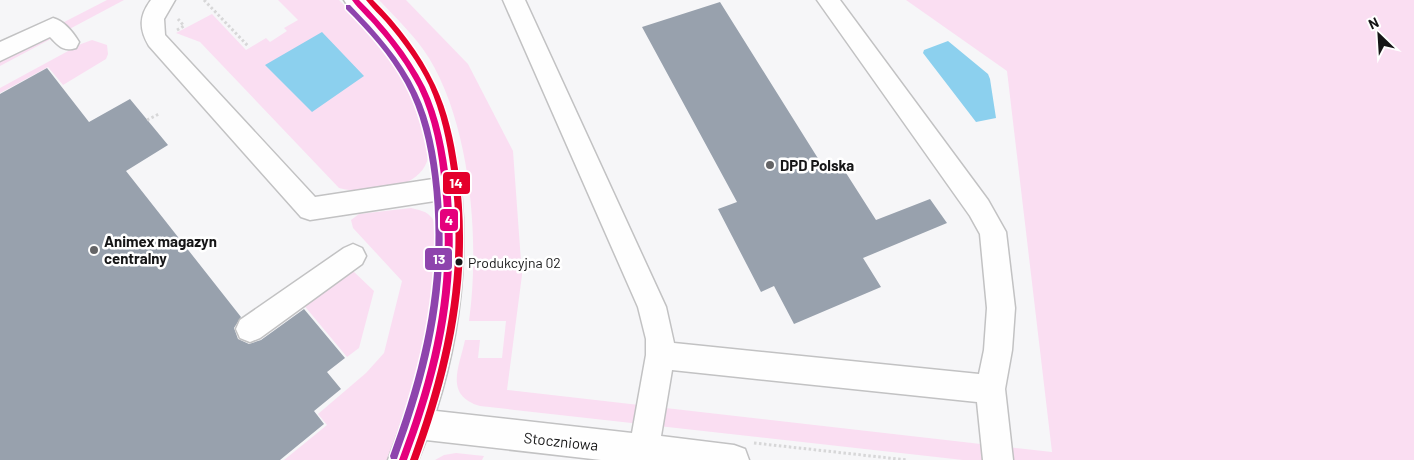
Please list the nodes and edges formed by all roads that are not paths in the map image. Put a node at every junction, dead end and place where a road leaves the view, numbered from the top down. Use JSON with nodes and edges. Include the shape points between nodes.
{"nodes":[{"id":1,"x":164,"y":0,"type":"edge"},
{"id":2,"x":355,"y":0,"type":"edge"},
{"id":3,"x":514,"y":0,"type":"edge"},
{"id":4,"x":828,"y":0,"type":"edge"},
{"id":5,"x":68,"y":42,"type":"dead end"},
{"id":6,"x":0,"y":52,"type":"edge"},
{"id":7,"x":447,"y":188,"type":"junction"},
{"id":8,"x":353,"y":256,"type":"dead end"},
{"id":9,"x":250,"y":330,"type":"dead end"},
{"id":10,"x":660,"y":355,"type":"junction"},
{"id":11,"x":990,"y":388,"type":"junction"},
{"id":12,"x":419,"y":424,"type":"junction"},
{"id":13,"x":644,"y":450,"type":"junction"},
{"id":14,"x":743,"y":451,"type":"edge"},
{"id":15,"x":403,"y":460,"type":"edge"},
{"id":16,"x":998,"y":460,"type":"edge"}],
"edges":[{"from":1,"to":7,"type":"street","via":[[154,13],[152,33],[310,209]]},
{"from":2,"to":7,"type":"street","via":[[390,36],[423,90],[443,156]]},
{"from":3,"to":10,"type":"street","via":[[652,307],[660,339]]},
{"from":4,"to":11,"type":"street","via":[[979,208],[993,232],[1001,331]]},
{"from":5,"to":6,"type":"street","via":[[53,26]]},
{"from":7,"to":12,"type":"street","via":[[451,248],[449,288],[442,338]]},
{"from":8,"to":9,"type":"street"},
{"from":10,"to":11,"type":"street"},
{"from":10,"to":13,"type":"street"},
{"from":11,"to":16,"type":"street"},
{"from":12,"to":13,"type":"street","name":"Stoczniowa"},
{"from":12,"to":15,"type":"street"},
{"from":13,"to":14,"type":"street","name":"Stoczniowa"}]}
